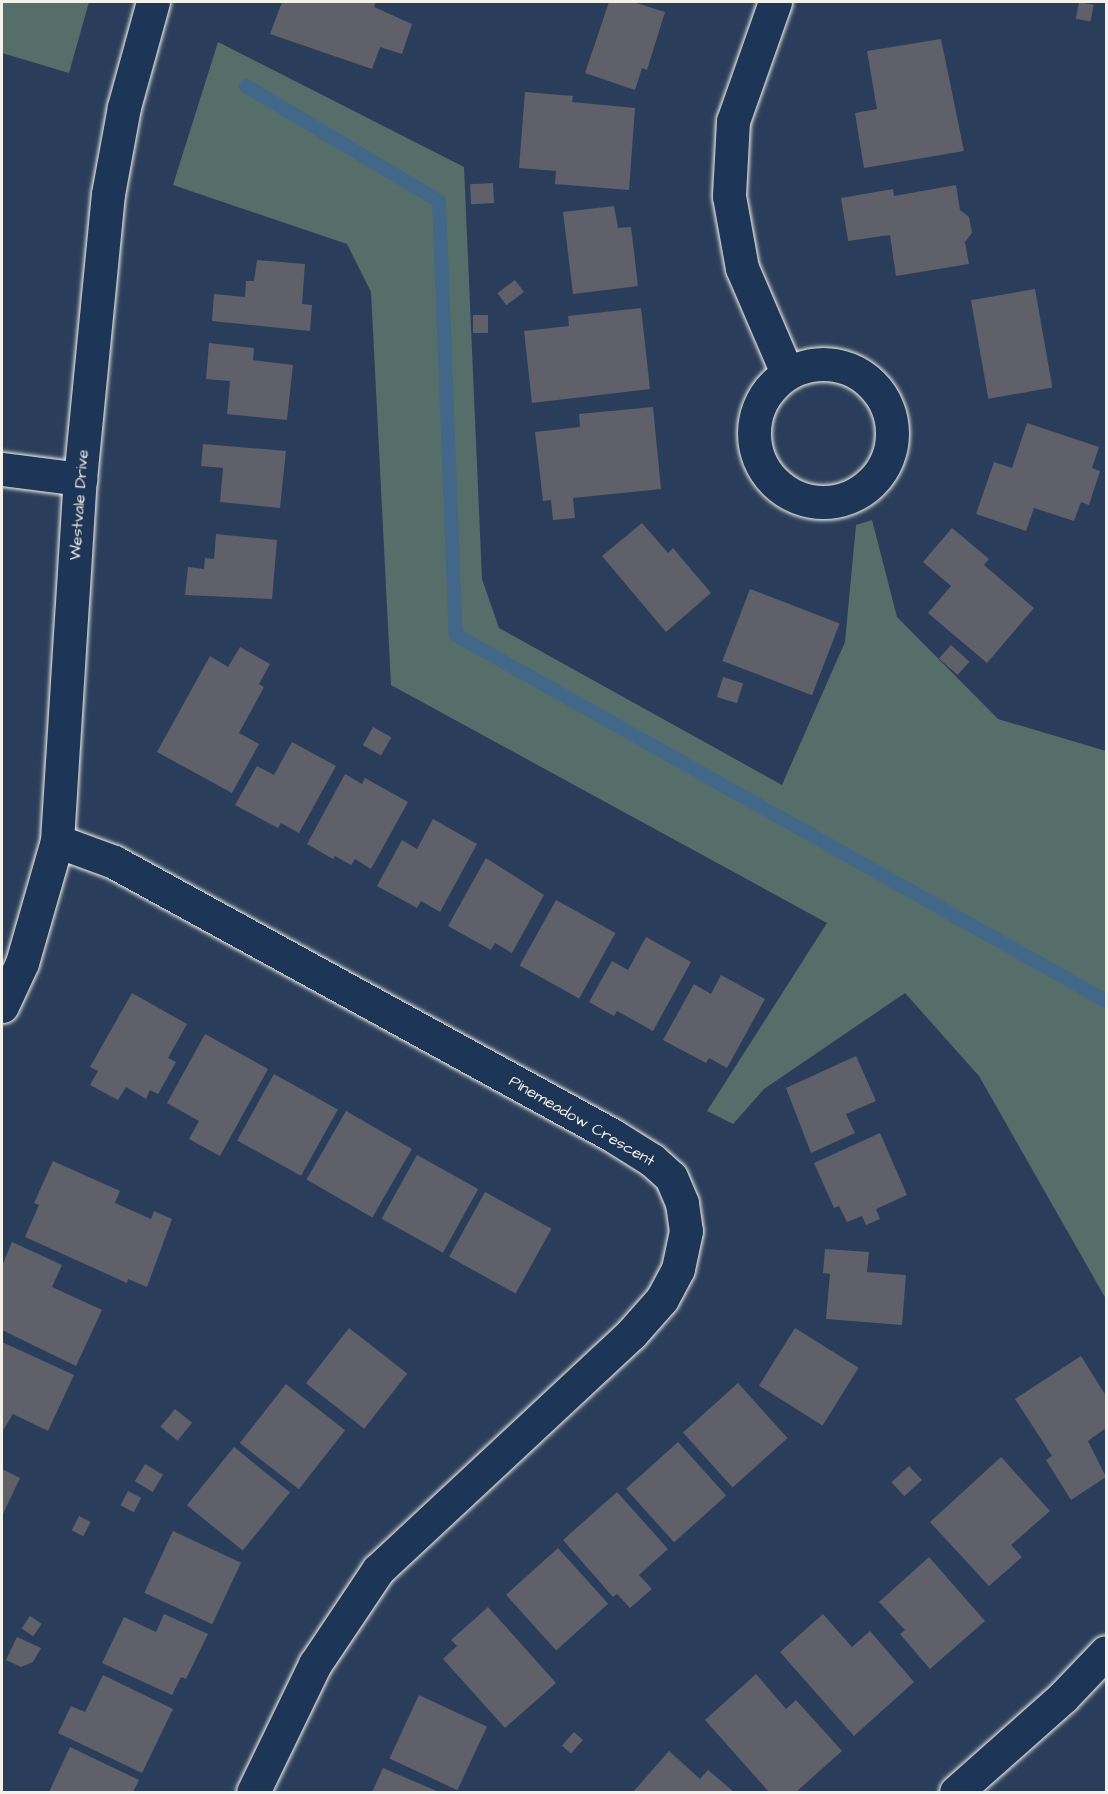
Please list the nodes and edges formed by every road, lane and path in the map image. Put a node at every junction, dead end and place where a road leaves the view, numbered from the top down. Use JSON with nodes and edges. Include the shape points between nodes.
{"nodes":[{"id":1,"x":153,"y":2,"type":"edge"},
{"id":2,"x":775,"y":2,"type":"edge"},
{"id":3,"x":788,"y":373,"type":"junction"},
{"id":4,"x":2,"y":469,"type":"edge"},
{"id":5,"x":80,"y":479,"type":"junction"},
{"id":6,"x":57,"y":841,"type":"junction"},
{"id":7,"x":2,"y":1006,"type":"edge"},
{"id":8,"x":1107,"y":1652,"type":"edge"},
{"id":9,"x":253,"y":1792,"type":"edge"},
{"id":10,"x":956,"y":1792,"type":"edge"}],
"edges":[{"from":1,"to":5,"type":"street","name":"Westvale Drive","via":[[124,107],[108,194]]},
{"from":2,"to":3,"type":"street","via":[[734,121],[729,196],[742,268]]},
{"from":3,"to":3,"type":"street","via":[[770,388],[757,413],[757,452],[768,474],[777,484],[805,500],[841,500],[858,492],[876,478],[891,443],[889,414],[879,392],[865,378],[843,367],[811,365]]},
{"from":4,"to":5,"type":"street"},
{"from":5,"to":6,"type":"street","name":"Westvale Drive"},
{"from":6,"to":7,"type":"street","name":"Westvale Drive","via":[[22,963]]},
{"from":6,"to":9,"type":"street","name":"Pinemeadow Crescent","via":[[114,862],[612,1135],[671,1177],[682,1203],[686,1231],[678,1269],[662,1299],[631,1334],[378,1570],[315,1664]]},
{"from":8,"to":10,"type":"street","via":[[1063,1698]]}]}
